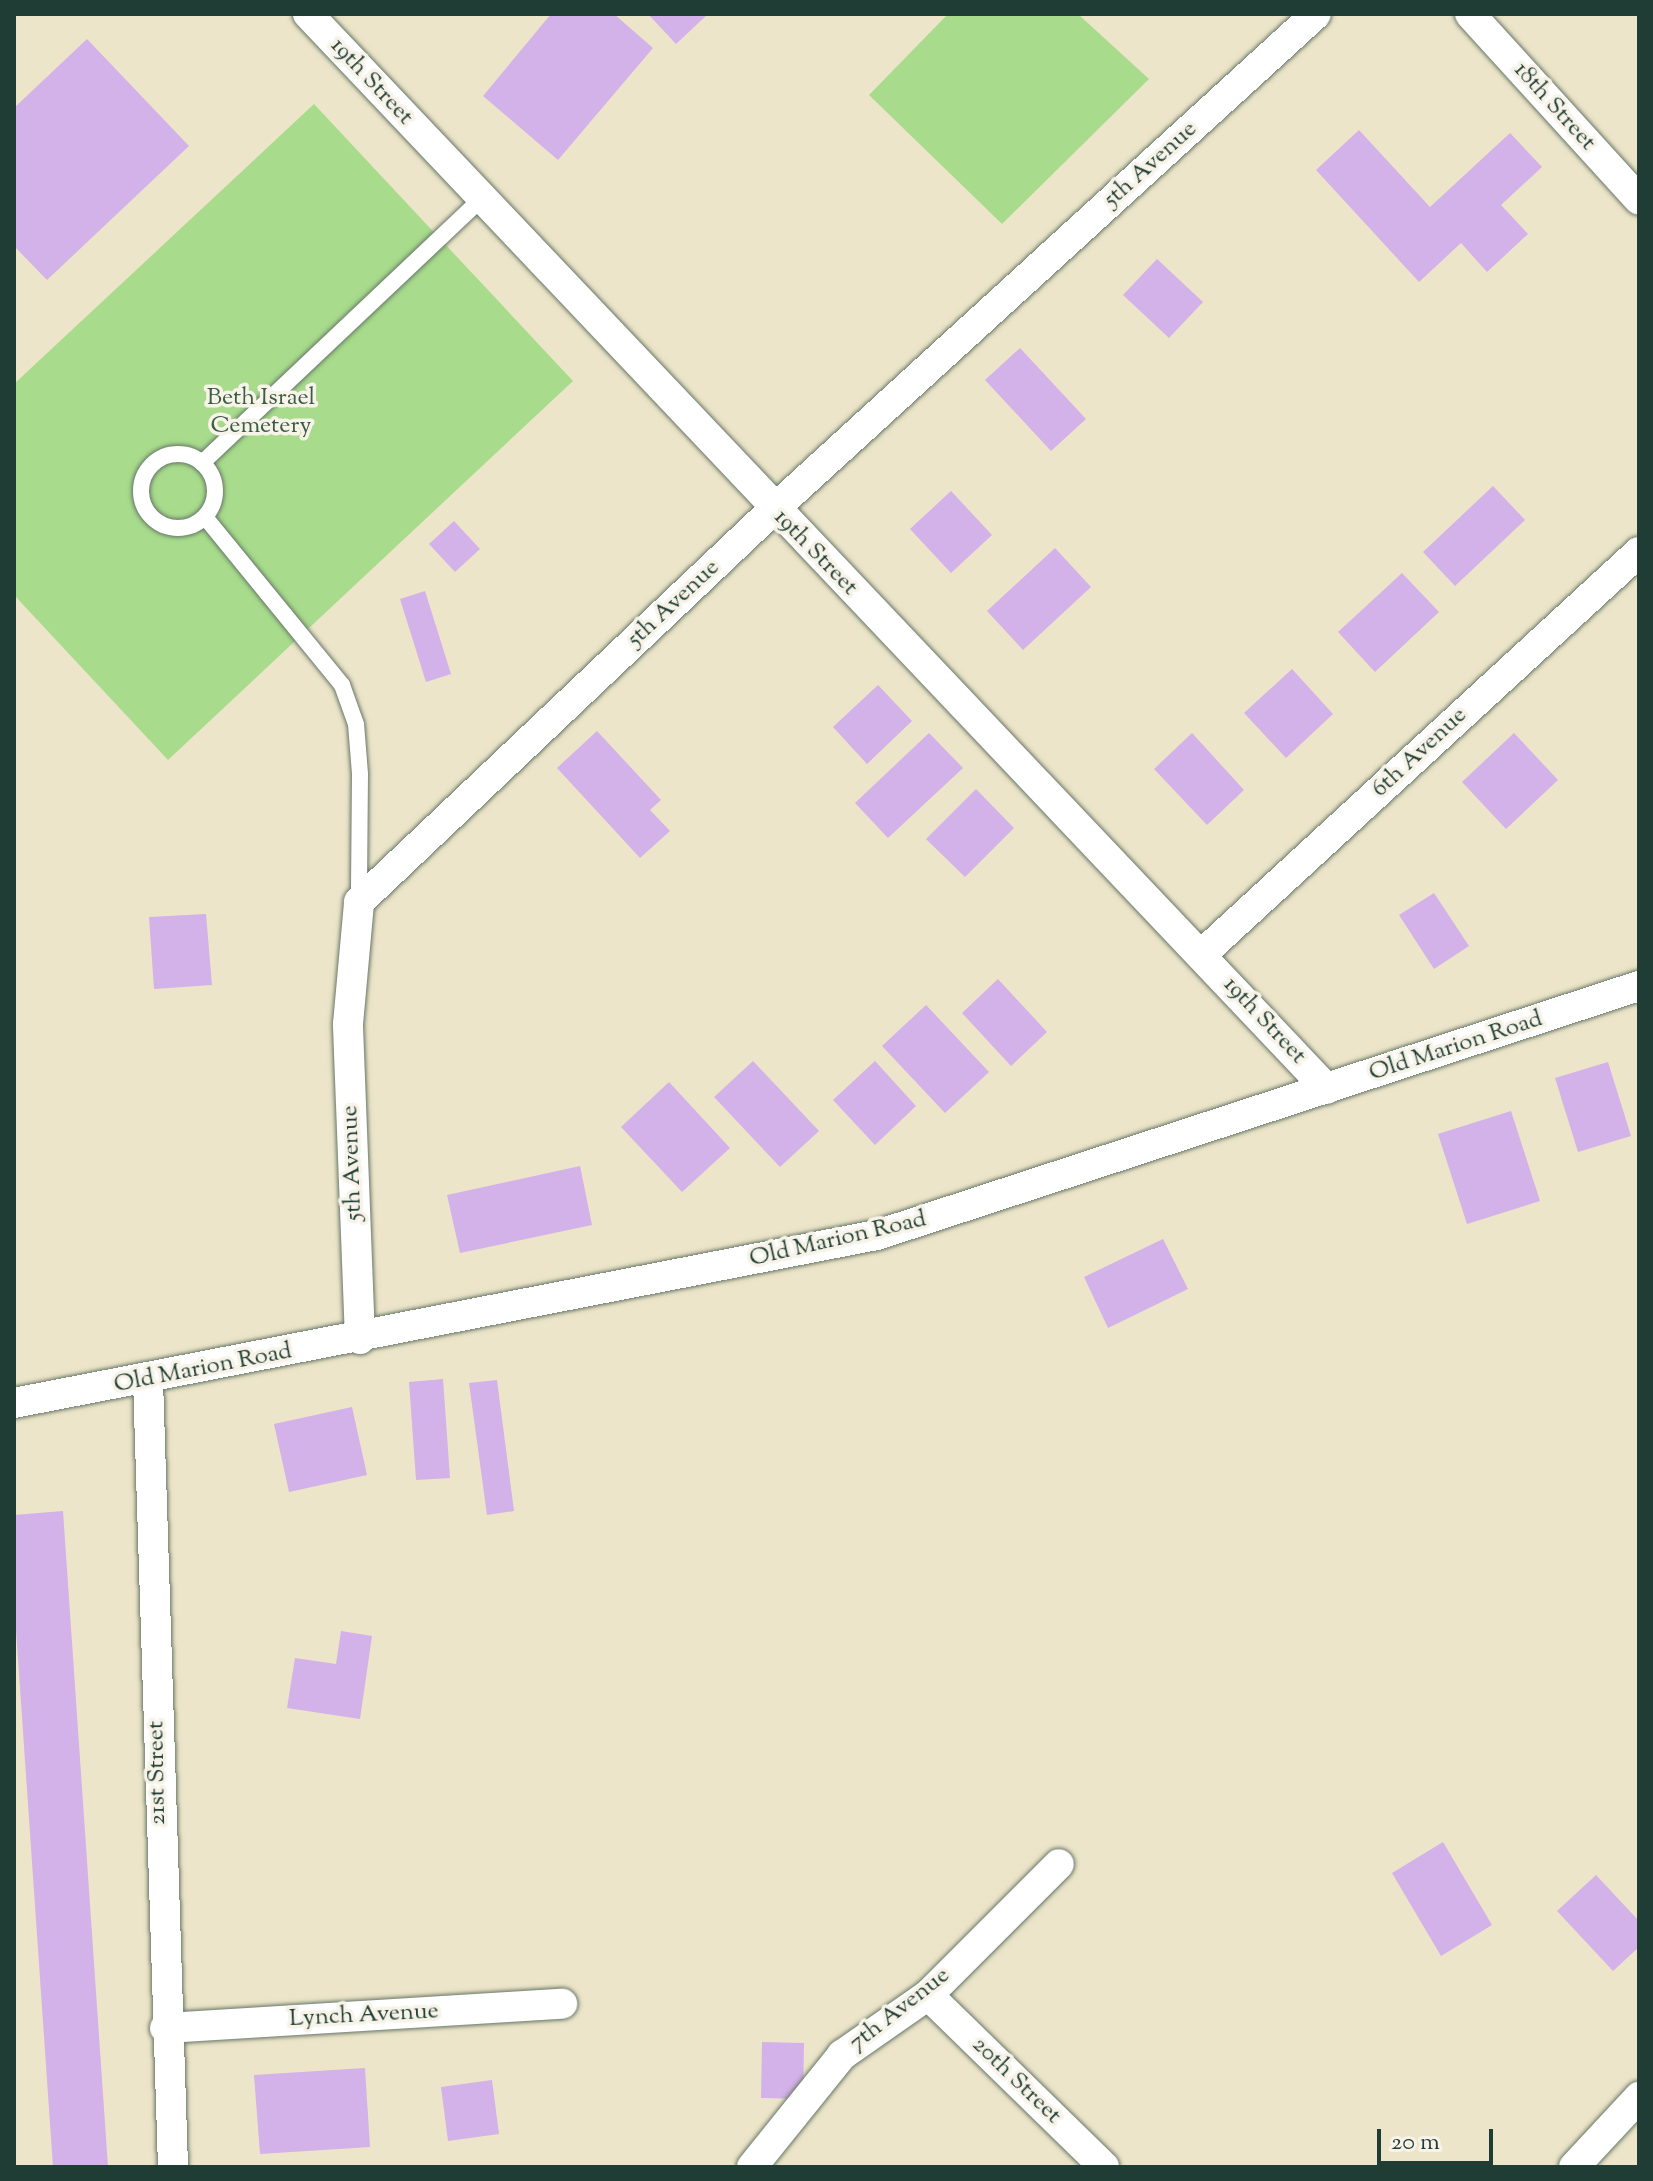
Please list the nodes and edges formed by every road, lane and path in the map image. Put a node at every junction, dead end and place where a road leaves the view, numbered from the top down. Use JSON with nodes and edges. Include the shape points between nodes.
{"nodes":[{"id":1,"x":308,"y":14,"type":"edge"},
{"id":2,"x":1316,"y":14,"type":"edge"},
{"id":3,"x":1470,"y":14,"type":"edge"},
{"id":4,"x":481,"y":199,"type":"junction"},
{"id":5,"x":1639,"y":200,"type":"edge"},
{"id":6,"x":202,"y":463,"type":"junction"},
{"id":7,"x":773,"y":510,"type":"junction"},
{"id":8,"x":205,"y":517,"type":"junction"},
{"id":9,"x":1639,"y":552,"type":"edge"},
{"id":10,"x":359,"y":902,"type":"junction"},
{"id":11,"x":1201,"y":955,"type":"junction"},
{"id":12,"x":1639,"y":986,"type":"edge"},
{"id":13,"x":1327,"y":1089,"type":"junction"},
{"id":14,"x":360,"y":1339,"type":"junction"},
{"id":15,"x":148,"y":1380,"type":"junction"},
{"id":16,"x":14,"y":1403,"type":"edge"},
{"id":17,"x":1059,"y":1864,"type":"dead end"},
{"id":18,"x":928,"y":1995,"type":"junction"},
{"id":19,"x":562,"y":2004,"type":"dead end"},
{"id":20,"x":165,"y":2028,"type":"junction"},
{"id":21,"x":1639,"y":2097,"type":"edge"},
{"id":22,"x":173,"y":2167,"type":"edge"},
{"id":23,"x":752,"y":2167,"type":"edge"},
{"id":24,"x":1104,"y":2167,"type":"edge"},
{"id":25,"x":1574,"y":2167,"type":"edge"}],
"edges":[{"from":1,"to":4,"type":"street","name":"19th Street"},
{"from":2,"to":7,"type":"street","name":"5th Avenue"},
{"from":3,"to":5,"type":"street","name":"18th Street"},
{"from":4,"to":6,"type":"lane"},
{"from":4,"to":7,"type":"street","name":"19th Street"},
{"from":6,"to":8,"type":"lane","via":[[215,483]]},
{"from":6,"to":8,"type":"lane","via":[[179,453],[156,460],[141,481],[140,493],[149,516],[171,529],[184,529]]},
{"from":7,"to":10,"type":"street","name":"5th Avenue"},
{"from":7,"to":11,"type":"street","name":"19th Street"},
{"from":8,"to":10,"type":"lane","via":[[342,685],[356,724],[360,774]]},
{"from":9,"to":11,"type":"street","name":"6th Avenue"},
{"from":10,"to":14,"type":"street","name":"5th Avenue","via":[[348,1024]]},
{"from":11,"to":13,"type":"street","name":"19th Street"},
{"from":12,"to":13,"type":"street","name":"Old Marion Road"},
{"from":13,"to":14,"type":"street","name":"Old Marion Road","via":[[877,1235]]},
{"from":14,"to":15,"type":"street","name":"Old Marion Road"},
{"from":15,"to":16,"type":"street","name":"Old Marion Road"},
{"from":15,"to":20,"type":"street","name":"21st Street"},
{"from":17,"to":18,"type":"street","name":"7th Avenue"},
{"from":18,"to":23,"type":"street","name":"7th Avenue","via":[[842,2055]]},
{"from":18,"to":24,"type":"street","name":"20th Street"},
{"from":19,"to":20,"type":"street","name":"Lynch Avenue"},
{"from":20,"to":22,"type":"street","name":"21st Street"},
{"from":21,"to":25,"type":"street"}]}
